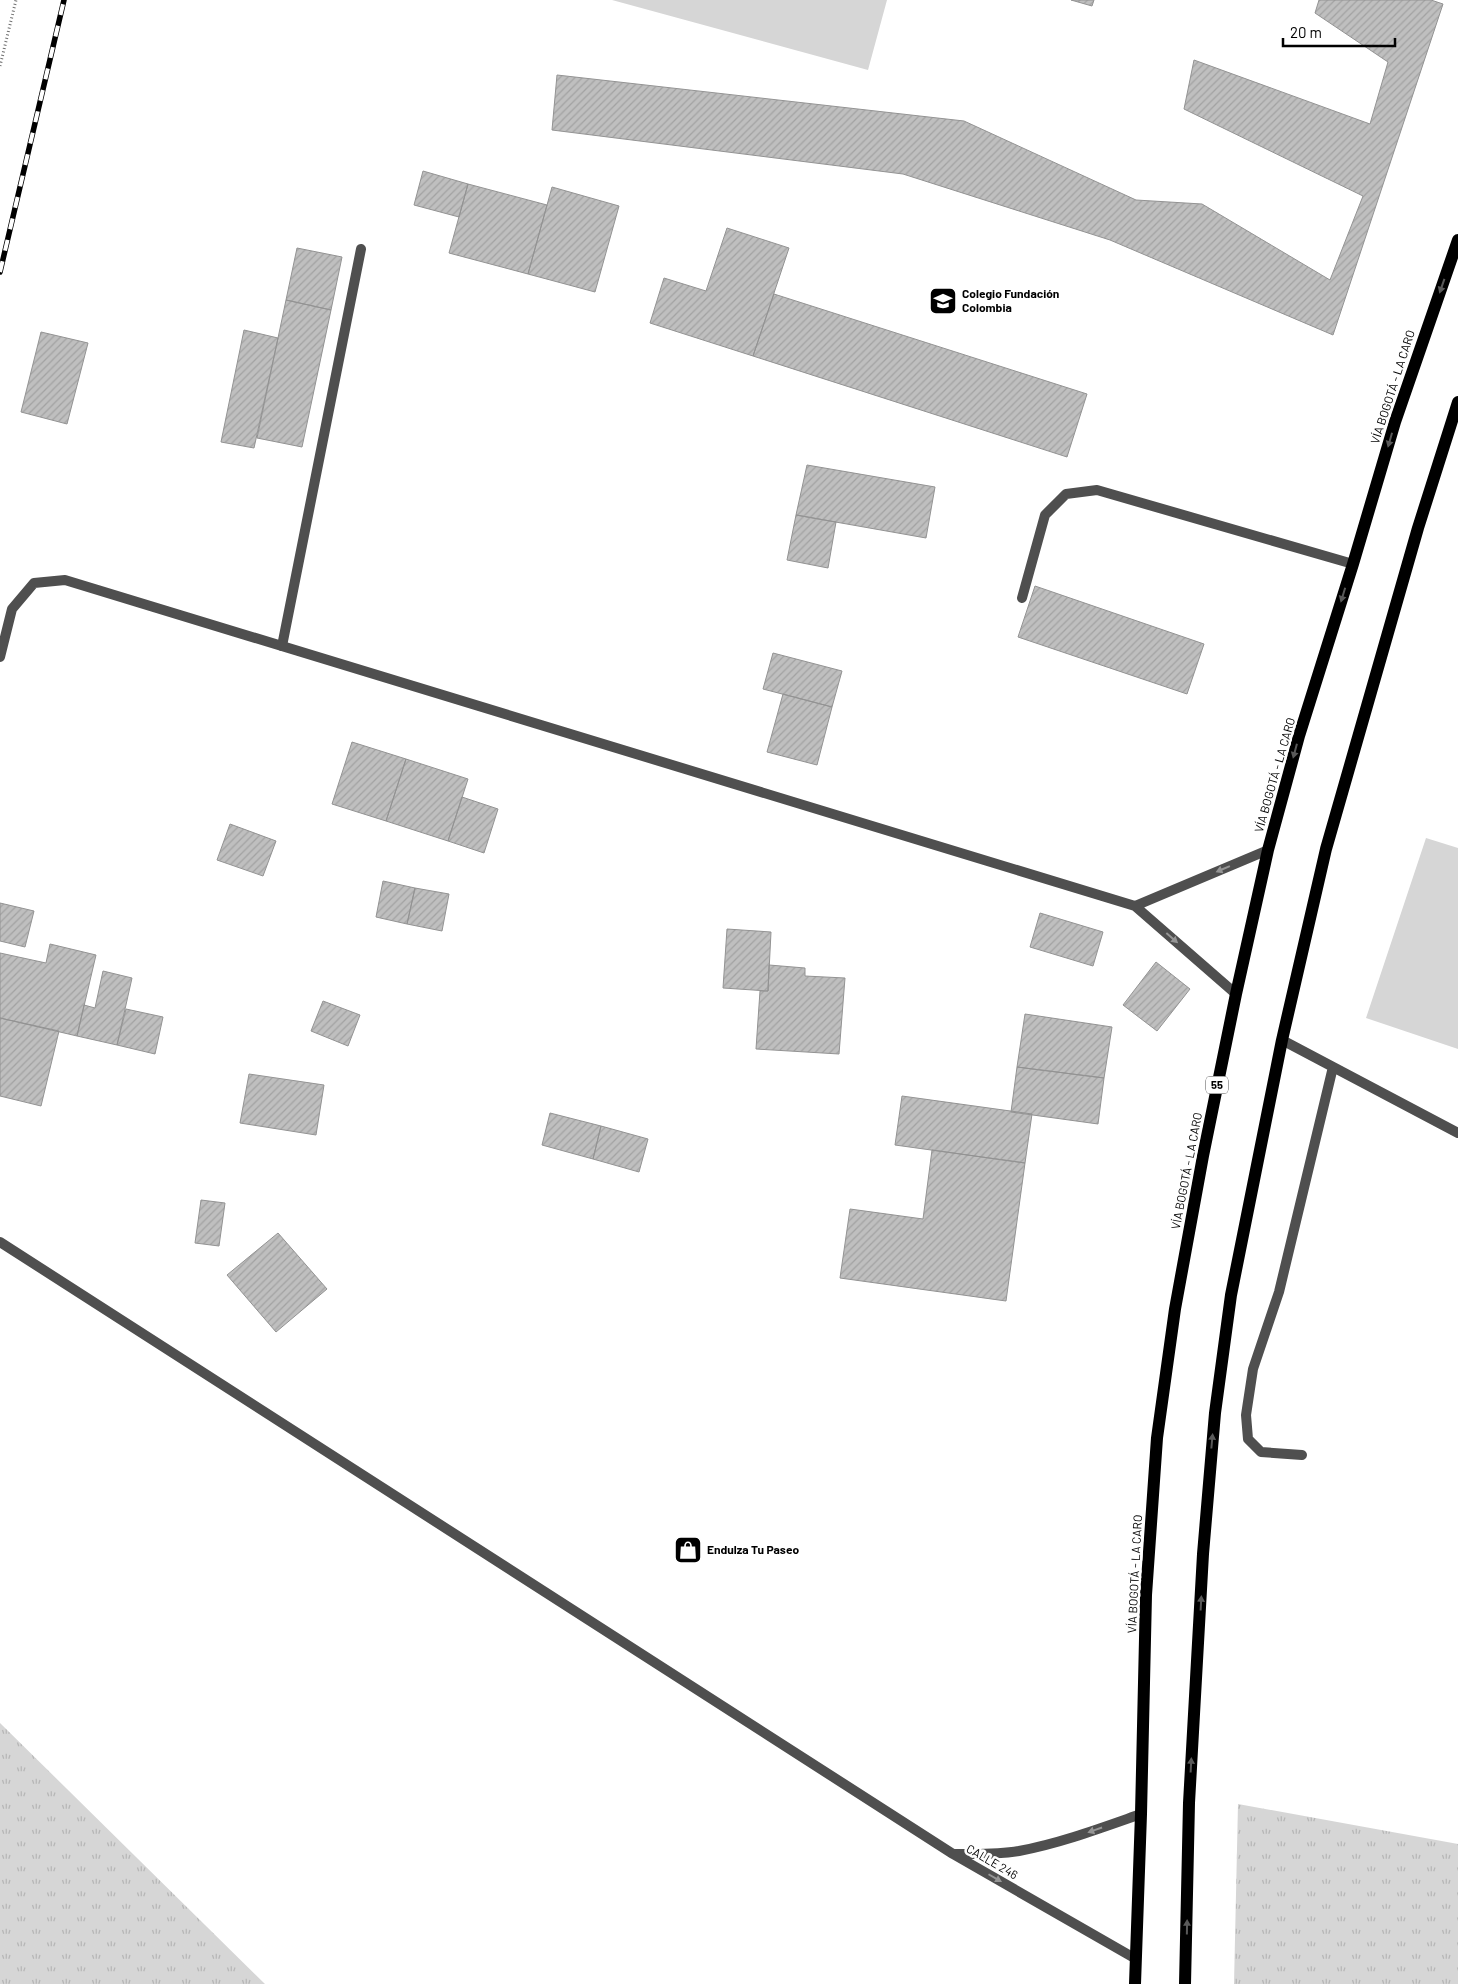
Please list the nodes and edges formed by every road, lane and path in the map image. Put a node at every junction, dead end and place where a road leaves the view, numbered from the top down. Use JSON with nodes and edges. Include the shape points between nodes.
{"nodes":[{"id":1,"x":16,"y":0,"type":"edge"},
{"id":2,"x":0,"y":66,"type":"edge"},
{"id":3,"x":1458,"y":240,"type":"edge"},
{"id":4,"x":361,"y":249,"type":"dead end"},
{"id":5,"x":1458,"y":402,"type":"edge"},
{"id":6,"x":1353,"y":564,"type":"junction"},
{"id":7,"x":1022,"y":598,"type":"dead end"},
{"id":8,"x":282,"y":646,"type":"junction"},
{"id":9,"x":0,"y":657,"type":"edge"},
{"id":10,"x":1268,"y":850,"type":"junction"},
{"id":11,"x":1135,"y":906,"type":"junction"},
{"id":12,"x":1236,"y":994,"type":"junction"},
{"id":13,"x":1282,"y":1040,"type":"junction"},
{"id":14,"x":1333,"y":1067,"type":"junction"},
{"id":15,"x":1458,"y":1133,"type":"edge"},
{"id":16,"x":0,"y":1242,"type":"edge"},
{"id":17,"x":1302,"y":1455,"type":"dead end"},
{"id":18,"x":1141,"y":1814,"type":"junction"},
{"id":19,"x":953,"y":1854,"type":"junction"},
{"id":20,"x":1136,"y":1959,"type":"junction"},
{"id":21,"x":1185,"y":1980,"type":"edge"},
{"id":22,"x":1136,"y":1984,"type":"edge"}],
"edges":[{"from":1,"to":2,"type":"path"},
{"from":3,"to":6,"type":"main road","name":"VÍA BOGOTÁ - LA CARO","number":"55","one_way":true,"via":[[1395,422]]},
{"from":4,"to":8,"type":"street"},
{"from":5,"to":13,"type":"main road","via":[[1418,528],[1326,849]]},
{"from":6,"to":7,"type":"street","via":[[1097,490],[1066,494],[1045,515]]},
{"from":6,"to":10,"type":"main road","name":"VÍA BOGOTÁ - LA CARO","number":"55","one_way":true,"via":[[1299,736]]},
{"from":8,"to":9,"type":"street","via":[[65,580],[34,583],[12,609]]},
{"from":8,"to":11,"type":"street"},
{"from":10,"to":11,"type":"street","one_way":true},
{"from":10,"to":12,"type":"main road","name":"VÍA BOGOTÁ - LA CARO","number":"55"},
{"from":11,"to":12,"type":"street","one_way":true},
{"from":12,"to":18,"type":"main road","name":"VÍA BOGOTÁ - LA CARO","number":"55","via":[[1175,1309],[1157,1438],[1146,1595]]},
{"from":13,"to":14,"type":"street"},
{"from":21,"to":13,"type":"main road","one_way":true,"via":[[1189,1803],[1215,1413],[1231,1295]]},
{"from":14,"to":15,"type":"street"},
{"from":14,"to":17,"type":"street","via":[[1279,1292],[1253,1369],[1246,1415],[1248,1439],[1261,1452]]},
{"from":16,"to":19,"type":"street"},
{"from":18,"to":19,"type":"street","name":"CALLE 246","one_way":true,"via":[[1063,1841],[1018,1851]]},
{"from":18,"to":20,"type":"main road","name":"VÍA BOGOTÁ - LA CARO","number":"55"},
{"from":19,"to":20,"type":"street","name":"CALLE 246","one_way":true},
{"from":20,"to":22,"type":"main road","number":"55"}]}
